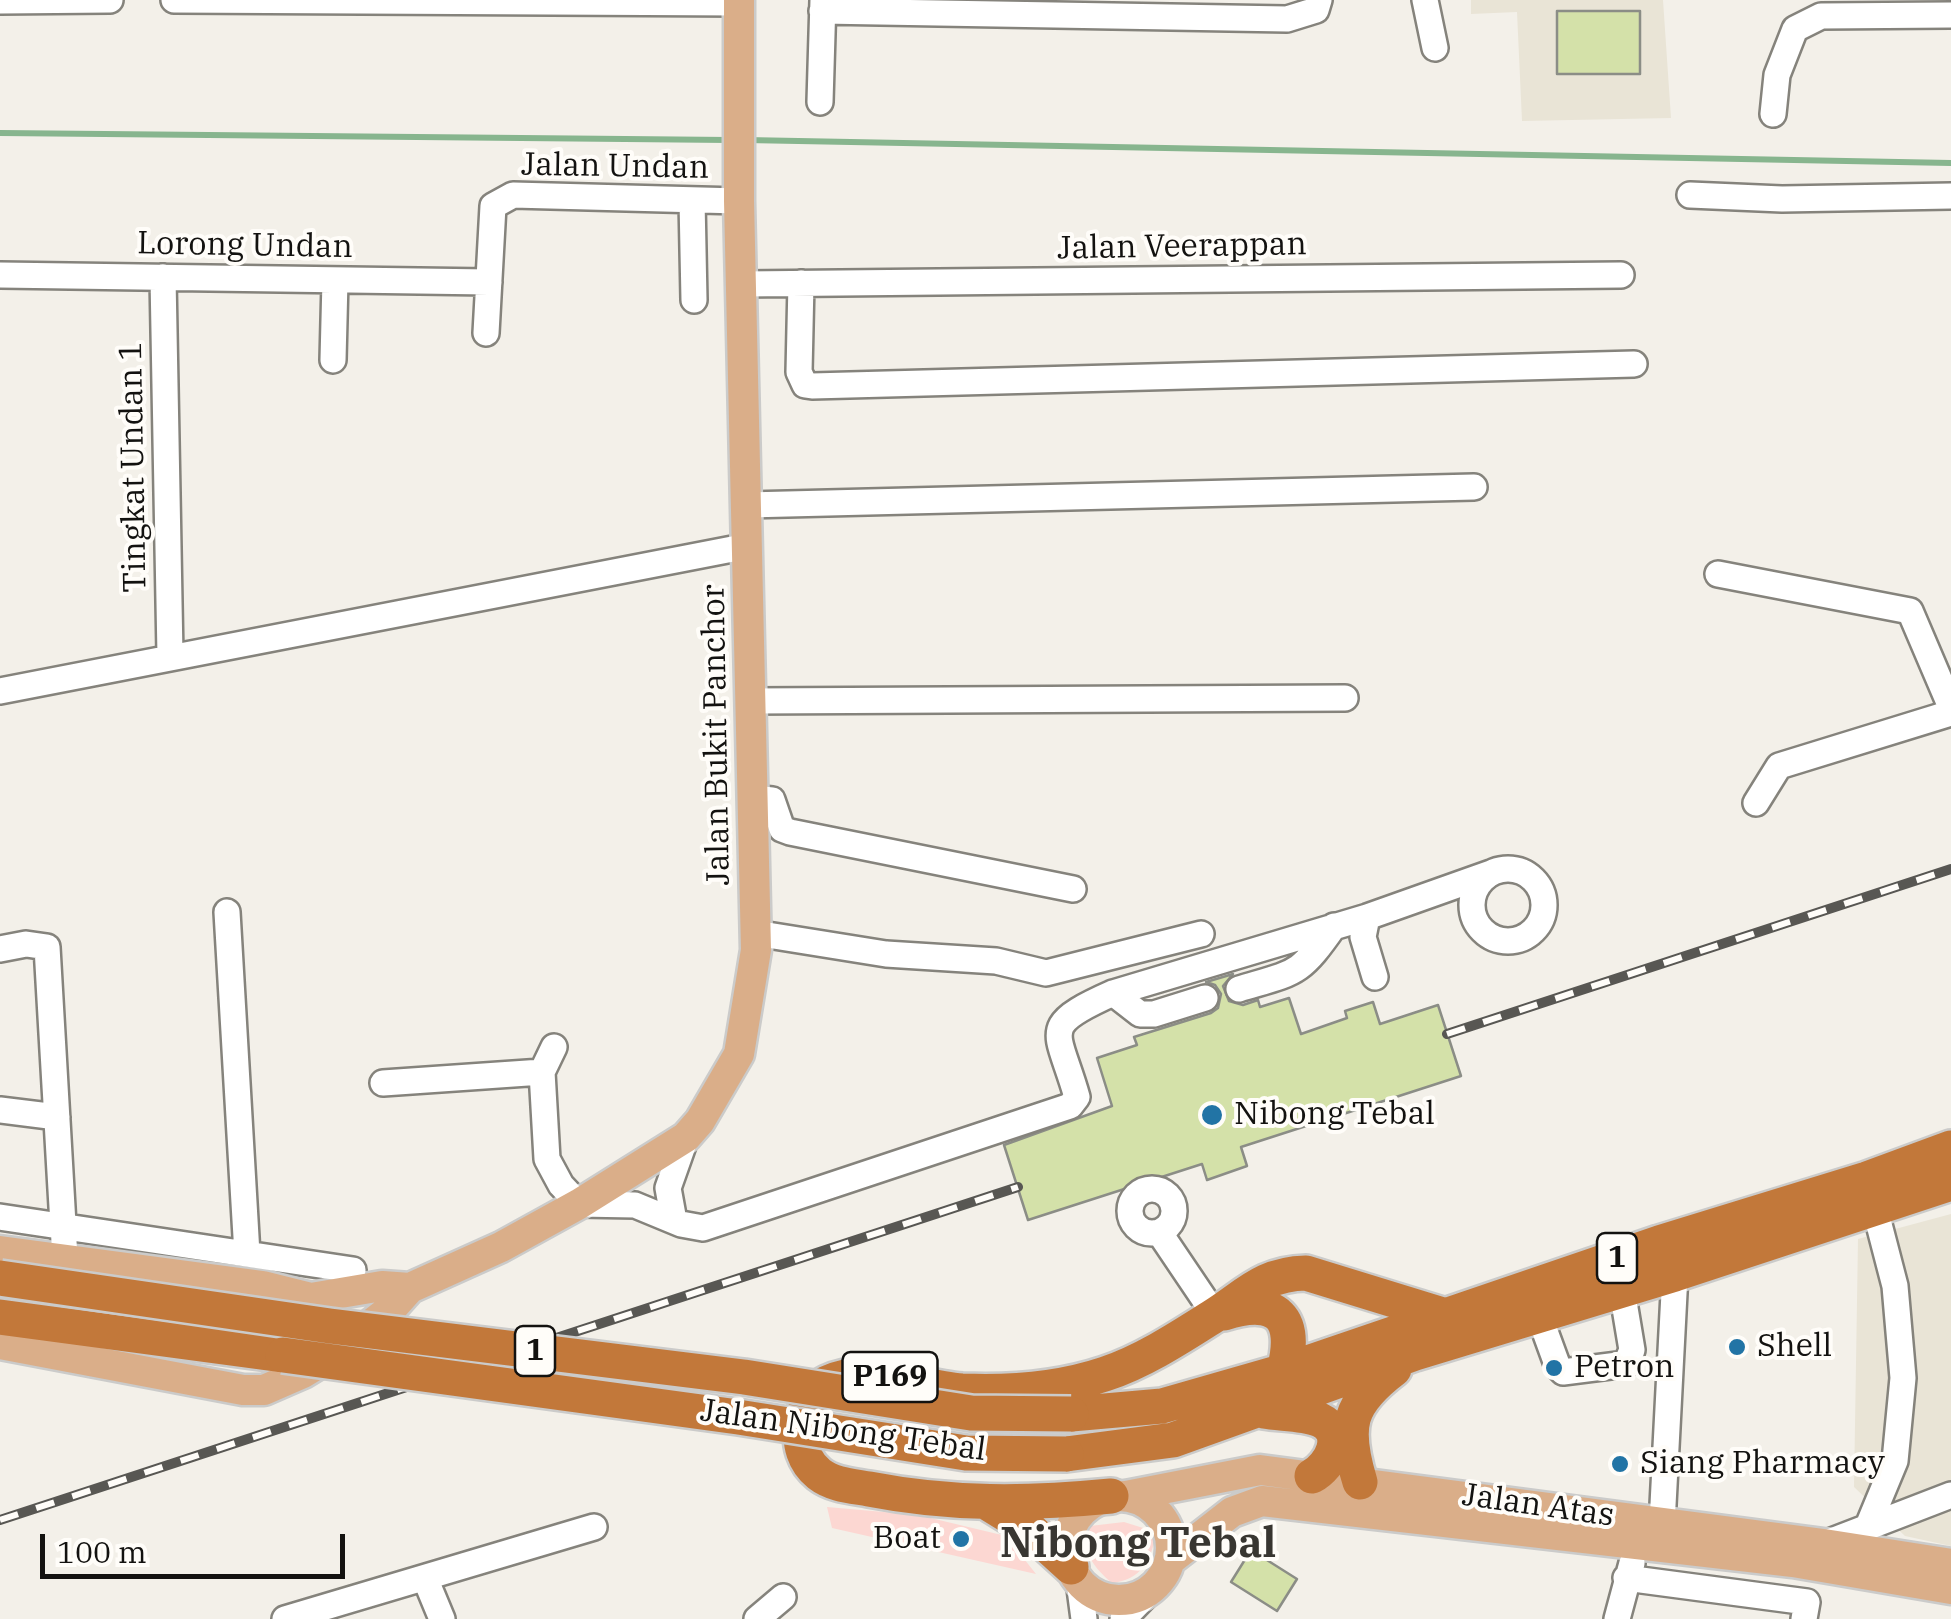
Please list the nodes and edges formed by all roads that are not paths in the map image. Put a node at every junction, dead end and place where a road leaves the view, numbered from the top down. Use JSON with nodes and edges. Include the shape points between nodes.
{"nodes":[{"id":1,"x":110,"y":0,"type":"edge"},
{"id":2,"x":174,"y":0,"type":"edge"},
{"id":3,"x":1424,"y":0,"type":"edge"},
{"id":4,"x":0,"y":1,"type":"edge"},
{"id":5,"x":492,"y":2,"type":"edge"},
{"id":6,"x":593,"y":2,"type":"edge"},
{"id":7,"x":690,"y":2,"type":"edge"},
{"id":8,"x":740,"y":2,"type":"edge"},
{"id":9,"x":822,"y":5,"type":"edge"},
{"id":10,"x":1318,"y":5,"type":"edge"},
{"id":11,"x":1951,"y":16,"type":"edge"},
{"id":12,"x":1435,"y":48,"type":"dead end"},
{"id":13,"x":820,"y":102,"type":"dead end"},
{"id":14,"x":1773,"y":114,"type":"dead end"},
{"id":15,"x":1690,"y":195,"type":"dead end"},
{"id":16,"x":1951,"y":196,"type":"edge"},
{"id":17,"x":692,"y":200,"type":"junction"},
{"id":18,"x":739,"y":202,"type":"junction"},
{"id":19,"x":0,"y":275,"type":"edge"},
{"id":20,"x":1621,"y":275,"type":"dead end"},
{"id":21,"x":162,"y":278,"type":"junction"},
{"id":22,"x":335,"y":280,"type":"junction"},
{"id":23,"x":489,"y":282,"type":"junction"},
{"id":24,"x":800,"y":283,"type":"junction"},
{"id":25,"x":742,"y":284,"type":"junction"},
{"id":26,"x":694,"y":300,"type":"dead end"},
{"id":27,"x":486,"y":333,"type":"dead end"},
{"id":28,"x":333,"y":360,"type":"dead end"},
{"id":29,"x":1634,"y":364,"type":"dead end"},
{"id":30,"x":1474,"y":487,"type":"dead end"},
{"id":31,"x":747,"y":504,"type":"junction"},
{"id":32,"x":748,"y":546,"type":"junction"},
{"id":33,"x":1718,"y":574,"type":"dead end"},
{"id":34,"x":170,"y":656,"type":"junction"},
{"id":35,"x":0,"y":691,"type":"edge"},
{"id":36,"x":1345,"y":698,"type":"dead end"},
{"id":37,"x":751,"y":701,"type":"junction"},
{"id":38,"x":1951,"y":710,"type":"edge"},
{"id":39,"x":753,"y":798,"type":"junction"},
{"id":40,"x":1756,"y":803,"type":"dead end"},
{"id":41,"x":1492,"y":872,"type":"junction"},
{"id":42,"x":1073,"y":889,"type":"dead end"},
{"id":43,"x":1410,"y":900,"type":"junction"},
{"id":44,"x":227,"y":912,"type":"dead end"},
{"id":45,"x":1472,"y":913,"type":"junction"},
{"id":46,"x":1367,"y":917,"type":"junction"},
{"id":47,"x":1334,"y":926,"type":"junction"},
{"id":48,"x":756,"y":934,"type":"junction"},
{"id":49,"x":1202,"y":934,"type":"dead end"},
{"id":50,"x":0,"y":949,"type":"edge"},
{"id":51,"x":1374,"y":978,"type":"dead end"},
{"id":52,"x":1239,"y":989,"type":"dead end"},
{"id":53,"x":1114,"y":994,"type":"junction"},
{"id":54,"x":1205,"y":998,"type":"dead end"},
{"id":55,"x":554,"y":1048,"type":"dead end"},
{"id":56,"x":542,"y":1072,"type":"junction"},
{"id":57,"x":383,"y":1083,"type":"dead end"},
{"id":58,"x":0,"y":1110,"type":"edge"},
{"id":59,"x":57,"y":1117,"type":"junction"},
{"id":60,"x":686,"y":1137,"type":"junction"},
{"id":61,"x":1951,"y":1148,"type":"edge"},
{"id":62,"x":639,"y":1168,"type":"junction"},
{"id":63,"x":1951,"y":1184,"type":"edge"},
{"id":64,"x":580,"y":1204,"type":"junction"},
{"id":65,"x":1875,"y":1209,"type":"junction"},
{"id":66,"x":0,"y":1217,"type":"edge"},
{"id":67,"x":674,"y":1221,"type":"junction"},
{"id":68,"x":63,"y":1226,"type":"junction"},
{"id":69,"x":1159,"y":1232,"type":"dead end"},
{"id":70,"x":0,"y":1251,"type":"edge"},
{"id":71,"x":247,"y":1254,"type":"junction"},
{"id":72,"x":65,"y":1259,"type":"junction"},
{"id":73,"x":352,"y":1270,"type":"dead end"},
{"id":74,"x":1675,"y":1274,"type":"junction"},
{"id":75,"x":0,"y":1278,"type":"edge"},
{"id":76,"x":410,"y":1288,"type":"junction"},
{"id":77,"x":1622,"y":1290,"type":"junction"},
{"id":78,"x":311,"y":1298,"type":"junction"},
{"id":79,"x":1540,"y":1315,"type":"junction"},
{"id":80,"x":1216,"y":1316,"type":"junction"},
{"id":81,"x":0,"y":1317,"type":"edge"},
{"id":82,"x":1449,"y":1317,"type":"junction"},
{"id":83,"x":0,"y":1344,"type":"edge"},
{"id":84,"x":1415,"y":1353,"type":"junction"},
{"id":85,"x":326,"y":1360,"type":"junction"},
{"id":86,"x":1284,"y":1371,"type":"junction"},
{"id":87,"x":1258,"y":1410,"type":"junction"},
{"id":88,"x":1312,"y":1476,"type":"junction"},
{"id":89,"x":1360,"y":1482,"type":"junction"},
{"id":90,"x":1951,"y":1494,"type":"edge"},
{"id":91,"x":1119,"y":1496,"type":"junction"},
{"id":92,"x":987,"y":1503,"type":"junction"},
{"id":93,"x":594,"y":1526,"type":"dead end"},
{"id":94,"x":1868,"y":1526,"type":"junction"},
{"id":95,"x":1650,"y":1534,"type":"junction"},
{"id":96,"x":1824,"y":1544,"type":"junction"},
{"id":97,"x":1170,"y":1561,"type":"junction"},
{"id":98,"x":1951,"y":1564,"type":"edge"},
{"id":99,"x":1075,"y":1574,"type":"junction"},
{"id":100,"x":425,"y":1578,"type":"junction"},
{"id":101,"x":1626,"y":1578,"type":"junction"},
{"id":102,"x":1152,"y":1589,"type":"junction"},
{"id":103,"x":1951,"y":1590,"type":"edge"},
{"id":104,"x":784,"y":1597,"type":"dead end"},
{"id":105,"x":1805,"y":1610,"type":"edge"},
{"id":106,"x":285,"y":1619,"type":"edge"},
{"id":107,"x":442,"y":1619,"type":"edge"},
{"id":108,"x":757,"y":1619,"type":"edge"},
{"id":109,"x":1084,"y":1619,"type":"edge"},
{"id":110,"x":1124,"y":1619,"type":"edge"},
{"id":111,"x":1618,"y":1619,"type":"edge"}],
"edges":[{"from":1,"to":4,"type":"street"},
{"from":2,"to":5,"type":"street"},
{"from":3,"to":12,"type":"street"},
{"from":5,"to":6,"type":"street"},
{"from":6,"to":7,"type":"street"},
{"from":7,"to":8,"type":"street"},
{"from":8,"to":18,"type":"main road","name":"Jalan Bukit Panchor"},
{"from":9,"to":10,"type":"street","via":[[1287,19]]},
{"from":9,"to":13,"type":"street"},
{"from":11,"to":14,"type":"street","via":[[1821,16],[1795,29],[1777,75]]},
{"from":15,"to":16,"type":"street"},
{"from":17,"to":18,"type":"street","name":"Jalan Undan"},
{"from":17,"to":23,"type":"street","name":"Jalan Undan","via":[[513,195],[493,206]]},
{"from":17,"to":26,"type":"street"},
{"from":18,"to":25,"type":"main road","name":"Jalan Bukit Panchor"},
{"from":19,"to":21,"type":"street","name":"Lorong Undan"},
{"from":20,"to":24,"type":"street","name":"Jalan Veerappan"},
{"from":21,"to":22,"type":"street","name":"Lorong Undan"},
{"from":21,"to":34,"type":"street","name":"Tingkat Undan 1"},
{"from":22,"to":23,"type":"street","name":"Lorong Undan"},
{"from":22,"to":28,"type":"street"},
{"from":23,"to":27,"type":"street"},
{"from":24,"to":25,"type":"street","name":"Jalan Veerappan"},
{"from":24,"to":29,"type":"street","via":[[799,372],[812,386]]},
{"from":25,"to":31,"type":"main road","name":"Jalan Bukit Panchor"},
{"from":30,"to":31,"type":"street"},
{"from":31,"to":32,"type":"main road","name":"Jalan Bukit Panchor"},
{"from":32,"to":34,"type":"street"},
{"from":32,"to":37,"type":"main road","name":"Jalan Bukit Panchor"},
{"from":33,"to":38,"type":"street","via":[[1910,611]]},
{"from":34,"to":35,"type":"street"},
{"from":36,"to":37,"type":"street"},
{"from":37,"to":39,"type":"main road","name":"Jalan Bukit Panchor"},
{"from":38,"to":40,"type":"street","via":[[1779,766]]},
{"from":39,"to":42,"type":"street","via":[[772,800],[782,829],[790,832]]},
{"from":39,"to":48,"type":"main road","name":"Jalan Bukit Panchor"},
{"from":41,"to":43,"type":"street"},
{"from":41,"to":45,"type":"street","via":[[1476,889]]},
{"from":41,"to":45,"type":"street","via":[[1514,869],[1534,880],[1544,900],[1539,923],[1521,939],[1497,940]]},
{"from":43,"to":45,"type":"street","via":[[1450,899]]},
{"from":43,"to":46,"type":"street"},
{"from":44,"to":71,"type":"street"},
{"from":46,"to":47,"type":"street"},
{"from":46,"to":51,"type":"street","via":[[1363,937]]},
{"from":47,"to":52,"type":"street","via":[[1294,973]]},
{"from":47,"to":53,"type":"street"},
{"from":48,"to":49,"type":"street","via":[[886,954],[996,961],[1046,973]]},
{"from":48,"to":60,"type":"main road","name":"Jalan Bukit Panchor","via":[[738,1054]]},
{"from":50,"to":59,"type":"street","via":[[46,947]]},
{"from":53,"to":54,"type":"street","via":[[1140,1014]]},
{"from":53,"to":67,"type":"street","via":[[1075,1010],[1061,1025],[1057,1042],[1076,1097],[1070,1106],[717,1224]]},
{"from":55,"to":56,"type":"street"},
{"from":56,"to":57,"type":"street"},
{"from":56,"to":64,"type":"street","via":[[546,1158]]},
{"from":58,"to":59,"type":"street"},
{"from":59,"to":68,"type":"street"},
{"from":60,"to":62,"type":"main road","name":"Jalan Bukit Panchor"},
{"from":60,"to":67,"type":"street","via":[[668,1188]]},
{"from":61,"to":82,"type":"highway","name":"Jalan Nibong Tebal","number":"1"},
{"from":62,"to":64,"type":"main road","name":"Jalan Bukit Panchor"},
{"from":62,"to":67,"type":"street"},
{"from":63,"to":65,"type":"highway","name":"Jalan Nibong Tebal","number":"1"},
{"from":64,"to":67,"type":"street","via":[[635,1205]]},
{"from":64,"to":76,"type":"main road","name":"Jalan Bukit Panchor"},
{"from":65,"to":74,"type":"highway","name":"Jalan Nibong Tebal","number":"1"},
{"from":65,"to":94,"type":"street","via":[[1895,1286],[1903,1378],[1895,1461]]},
{"from":66,"to":68,"type":"street"},
{"from":68,"to":71,"type":"street"},
{"from":68,"to":72,"type":"street"},
{"from":69,"to":80,"type":"street"},
{"from":70,"to":72,"type":"main road","name":"Jalan Bukit Panchor"},
{"from":71,"to":73,"type":"street"},
{"from":72,"to":78,"type":"main road","name":"Jalan Bukit Panchor"},
{"from":74,"to":77,"type":"highway","name":"Jalan Nibong Tebal","number":"1"},
{"from":74,"to":95,"type":"street"},
{"from":75,"to":86,"type":"highway","name":"Jalan Nibong Tebal","number":"1","bridge":true,"via":[[972,1413],[1162,1406]]},
{"from":76,"to":78,"type":"main road","name":"Jalan Bukit Panchor"},
{"from":76,"to":85,"type":"main road","name":"Jalan Bukit Panchor"},
{"from":77,"to":79,"type":"highway","name":"Jalan Nibong Tebal","number":"1"},
{"from":77,"to":79,"type":"street","via":[[1632,1350],[1626,1364],[1563,1372]]},
{"from":78,"to":85,"type":"main road","via":[[328,1326]]},
{"from":79,"to":84,"type":"highway","name":"Jalan Nibong Tebal","number":"1"},
{"from":80,"to":82,"type":"highway","number":"P169","via":[[1243,1292],[1306,1273]]},
{"from":80,"to":86,"type":"highway","via":[[1237,1309],[1277,1311],[1289,1335]]},
{"from":80,"to":92,"type":"highway","name":"Jalan Atas","number":"P169","via":[[1107,1374],[1047,1388],[960,1391],[858,1374],[822,1385],[806,1404],[803,1452],[820,1475],[925,1500]]},
{"from":81,"to":87,"type":"highway","name":"Jalan Nibong Tebal","number":"1","bridge":true,"via":[[966,1453],[1066,1454],[1173,1440]]},
{"from":82,"to":86,"type":"highway","name":"Jalan Nibong Tebal","number":"1"},
{"from":83,"to":85,"type":"main road","name":"Jalan Bukit Panchor","via":[[242,1390],[264,1390]]},
{"from":84,"to":87,"type":"highway","name":"Jalan Nibong Tebal","number":"1"},
{"from":84,"to":89,"type":"highway","via":[[1358,1402],[1350,1440]]},
{"from":87,"to":88,"type":"highway","via":[[1320,1420],[1328,1428],[1333,1458]]},
{"from":88,"to":89,"type":"main road","name":"Jalan Atas","number":"P169"},
{"from":88,"to":91,"type":"main road","name":"Jalan Atas","number":"P169","via":[[1260,1470]]},
{"from":89,"to":95,"type":"main road","name":"Jalan Atas","number":"P169"},
{"from":90,"to":94,"type":"street"},
{"from":91,"to":92,"type":"highway","name":"Jalan Atas","number":"P169"},
{"from":91,"to":97,"type":"main road","via":[[1157,1512],[1167,1527]]},
{"from":91,"to":99,"type":"main road","via":[[1096,1501],[1074,1522],[1067,1552]]},
{"from":92,"to":99,"type":"highway","name":"Jalan Atas","via":[[1027,1527]]},
{"from":93,"to":100,"type":"street"},
{"from":94,"to":96,"type":"street"},
{"from":95,"to":96,"type":"main road","name":"Jalan Atas","number":"P169"},
{"from":95,"to":97,"type":"main road","name":"Jalan Atas","number":"P169","via":[[1262,1500],[1232,1512]]},
{"from":95,"to":101,"type":"street"},
{"from":95,"to":103,"type":"main road","name":"Jalan Atas","number":"P169"},
{"from":96,"to":98,"type":"main road","name":"Jalan Atas","number":"P169"},
{"from":97,"to":102,"type":"main road"},
{"from":99,"to":102,"type":"main road","via":[[1106,1599]]},
{"from":99,"to":109,"type":"street"},
{"from":100,"to":106,"type":"street"},
{"from":100,"to":107,"type":"street"},
{"from":101,"to":105,"type":"street"},
{"from":101,"to":111,"type":"street"},
{"from":102,"to":110,"type":"street"},
{"from":104,"to":108,"type":"street"}]}
